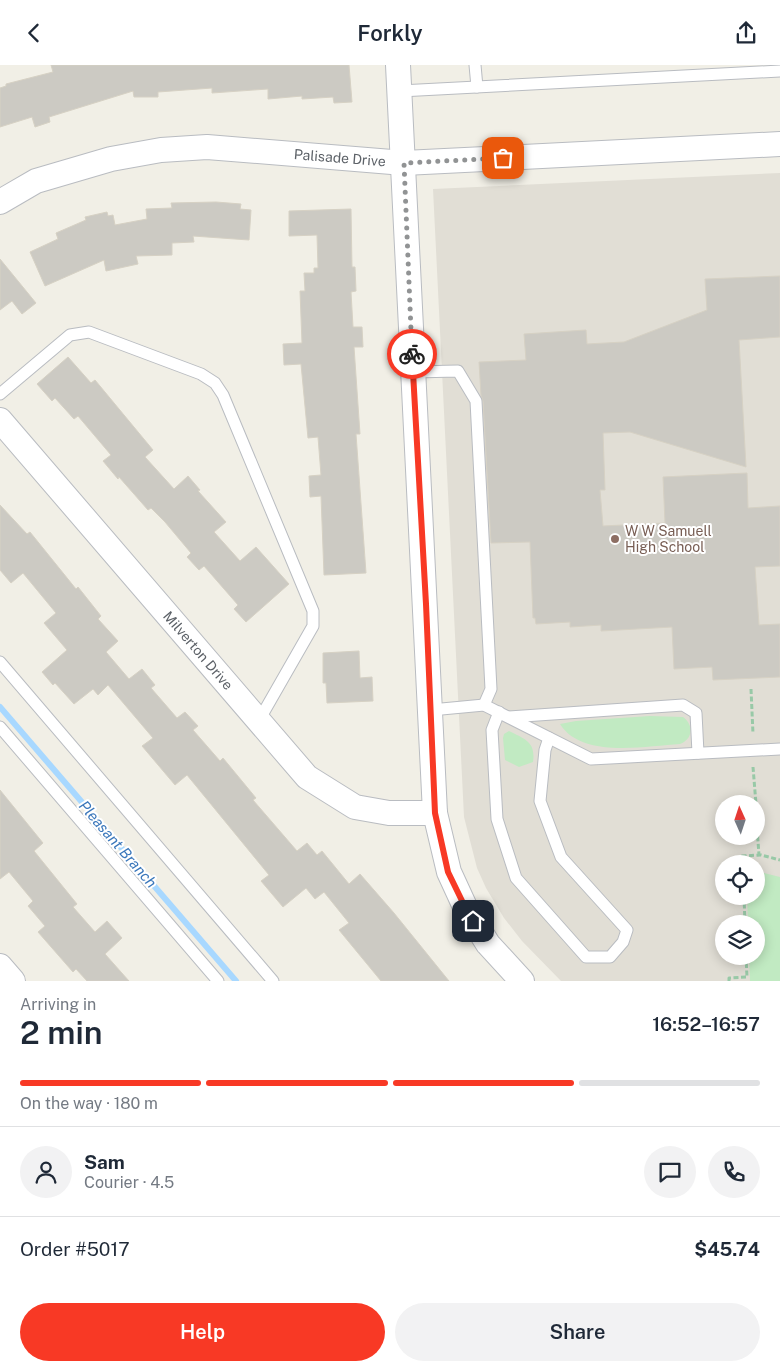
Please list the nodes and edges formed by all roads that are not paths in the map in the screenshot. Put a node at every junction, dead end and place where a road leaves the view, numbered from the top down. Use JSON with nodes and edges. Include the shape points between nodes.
{"nodes":[{"id":1,"x":398,"y":65,"type":"edge"},
{"id":2,"x":476,"y":65,"type":"edge"},
{"id":3,"x":717,"y":69,"type":"edge"},
{"id":4,"x":780,"y":71,"type":"edge"},
{"id":5,"x":477,"y":87,"type":"junction"},
{"id":6,"x":400,"y":91,"type":"junction"},
{"id":7,"x":780,"y":144,"type":"edge"},
{"id":8,"x":404,"y":163,"type":"junction"},
{"id":9,"x":0,"y":201,"type":"edge"},
{"id":10,"x":413,"y":372,"type":"junction"},
{"id":11,"x":0,"y":394,"type":"edge"},
{"id":12,"x":0,"y":420,"type":"edge"},
{"id":13,"x":0,"y":662,"type":"edge"},
{"id":14,"x":484,"y":705,"type":"junction"},
{"id":15,"x":431,"y":709,"type":"junction"},
{"id":16,"x":504,"y":715,"type":"junction"},
{"id":17,"x":258,"y":722,"type":"junction"},
{"id":18,"x":0,"y":727,"type":"edge"},
{"id":19,"x":549,"y":738,"type":"junction"},
{"id":20,"x":780,"y":749,"type":"edge"},
{"id":21,"x":698,"y":753,"type":"junction"},
{"id":22,"x":435,"y":813,"type":"junction"},
{"id":23,"x":0,"y":966,"type":"edge"},
{"id":24,"x":13,"y":981,"type":"edge"},
{"id":25,"x":218,"y":981,"type":"edge"},
{"id":26,"x":273,"y":981,"type":"edge"},
{"id":27,"x":522,"y":981,"type":"edge"}],
"edges":[{"from":1,"to":6,"type":"street"},
{"from":2,"to":5,"type":"lane"},
{"from":3,"to":4,"type":"lane"},
{"from":3,"to":5,"type":"lane"},
{"from":5,"to":6,"type":"lane"},
{"from":6,"to":8,"type":"street"},
{"from":7,"to":8,"type":"street","name":"Palisade Drive"},
{"from":8,"to":9,"type":"street","name":"Palisade Drive","via":[[207,147],[161,150],[111,159],[36,181]]},
{"from":8,"to":10,"type":"street"},
{"from":10,"to":14,"type":"lane","via":[[458,371],[476,401],[491,689]]},
{"from":10,"to":15,"type":"street"},
{"from":11,"to":17,"type":"lane","via":[[70,335],[89,332],[201,374],[215,383],[227,404],[313,611],[313,626]]},
{"from":12,"to":17,"type":"street","name":"Milverton Drive"},
{"from":13,"to":26,"type":"lane"},
{"from":14,"to":15,"type":"lane"},
{"from":14,"to":16,"type":"lane"},
{"from":15,"to":22,"type":"street"},
{"from":16,"to":19,"type":"lane"},
{"from":16,"to":19,"type":"lane","via":[[492,730],[497,819],[516,878],[586,957],[610,957],[623,942],[627,930],[562,857],[540,801]]},
{"from":16,"to":21,"type":"lane","via":[[683,705],[696,713]]},
{"from":17,"to":22,"type":"street","name":"Milverton Drive","via":[[307,777],[355,807],[389,813]]},
{"from":18,"to":25,"type":"lane"},
{"from":19,"to":21,"type":"lane","via":[[591,759]]},
{"from":20,"to":21,"type":"lane"},
{"from":22,"to":27,"type":"street","via":[[448,872],[466,909],[488,944]]},
{"from":23,"to":24,"type":"street"}]}
